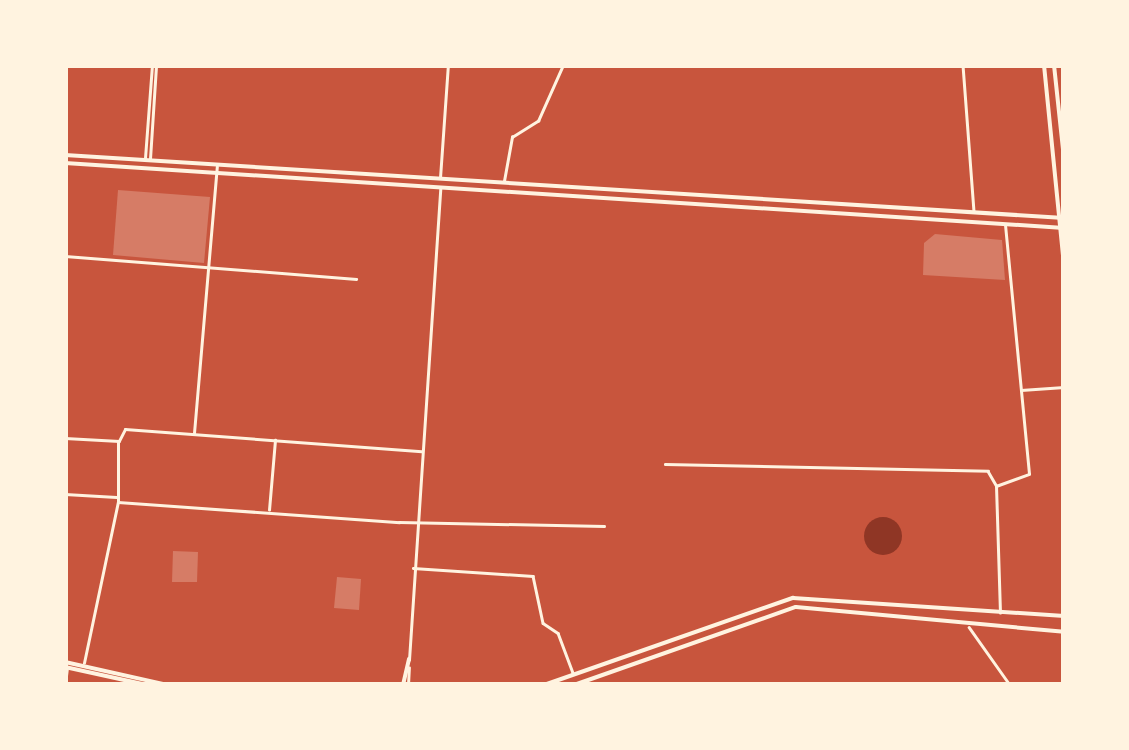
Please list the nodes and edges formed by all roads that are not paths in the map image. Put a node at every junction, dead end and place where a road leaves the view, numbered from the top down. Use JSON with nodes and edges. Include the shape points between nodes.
{"nodes":[{"id":1,"x":154,"y":65,"type":"edge"},
{"id":2,"x":448,"y":65,"type":"edge"},
{"id":3,"x":563,"y":65,"type":"edge"},
{"id":4,"x":963,"y":65,"type":"edge"},
{"id":5,"x":1044,"y":65,"type":"edge"},
{"id":6,"x":1054,"y":65,"type":"edge"},
{"id":7,"x":65,"y":155,"type":"edge"},
{"id":8,"x":148,"y":160,"type":"junction"},
{"id":9,"x":1064,"y":160,"type":"edge"},
{"id":10,"x":65,"y":163,"type":"edge"},
{"id":11,"x":217,"y":165,"type":"junction"},
{"id":12,"x":216,"y":173,"type":"junction"},
{"id":13,"x":440,"y":179,"type":"junction"},
{"id":14,"x":504,"y":183,"type":"junction"},
{"id":15,"x":440,"y":187,"type":"junction"},
{"id":16,"x":974,"y":212,"type":"junction"},
{"id":17,"x":1062,"y":218,"type":"edge"},
{"id":18,"x":1004,"y":224,"type":"junction"},
{"id":19,"x":1062,"y":228,"type":"edge"},
{"id":20,"x":65,"y":256,"type":"edge"},
{"id":21,"x":208,"y":266,"type":"junction"},
{"id":22,"x":1064,"y":266,"type":"edge"},
{"id":23,"x":356,"y":278,"type":"dead end"},
{"id":24,"x":1064,"y":387,"type":"edge"},
{"id":25,"x":1021,"y":390,"type":"junction"},
{"id":26,"x":194,"y":434,"type":"junction"},
{"id":27,"x":65,"y":438,"type":"edge"},
{"id":28,"x":275,"y":440,"type":"junction"},
{"id":29,"x":118,"y":441,"type":"junction"},
{"id":30,"x":421,"y":451,"type":"junction"},
{"id":31,"x":664,"y":464,"type":"dead end"},
{"id":32,"x":996,"y":486,"type":"junction"},
{"id":33,"x":65,"y":494,"type":"edge"},
{"id":34,"x":118,"y":501,"type":"junction"},
{"id":35,"x":269,"y":511,"type":"junction"},
{"id":36,"x":416,"y":518,"type":"junction"},
{"id":37,"x":604,"y":526,"type":"dead end"},
{"id":38,"x":413,"y":568,"type":"junction"},
{"id":39,"x":839,"y":598,"type":"junction"},
{"id":40,"x":787,"y":599,"type":"junction"},
{"id":41,"x":789,"y":609,"type":"junction"},
{"id":42,"x":837,"y":610,"type":"junction"},
{"id":43,"x":1000,"y":613,"type":"junction"},
{"id":44,"x":1064,"y":616,"type":"edge"},
{"id":45,"x":969,"y":628,"type":"junction"},
{"id":46,"x":1064,"y":632,"type":"edge"},
{"id":47,"x":409,"y":659,"type":"joint"},
{"id":48,"x":66,"y":665,"type":"edge"},
{"id":49,"x":84,"y":666,"type":"junction"},
{"id":50,"x":573,"y":675,"type":"junction"},
{"id":51,"x":65,"y":684,"type":"edge"},
{"id":52,"x":148,"y":685,"type":"edge"},
{"id":53,"x":168,"y":685,"type":"edge"},
{"id":54,"x":406,"y":685,"type":"edge"},
{"id":55,"x":544,"y":685,"type":"edge"},
{"id":56,"x":574,"y":685,"type":"edge"},
{"id":57,"x":1010,"y":685,"type":"edge"}],
"edges":[{"from":1,"to":8,"type":"street"},
{"from":2,"to":13,"type":"street"},
{"from":3,"to":14,"type":"street","via":[[538,121],[512,137]]},
{"from":4,"to":16,"type":"street"},
{"from":5,"to":17,"type":"main road"},
{"from":6,"to":9,"type":"main road"},
{"from":7,"to":8,"type":"main road"},
{"from":8,"to":11,"type":"main road"},
{"from":10,"to":12,"type":"main road"},
{"from":11,"to":12,"type":"street"},
{"from":11,"to":13,"type":"main road"},
{"from":12,"to":15,"type":"main road"},
{"from":12,"to":21,"type":"street"},
{"from":13,"to":14,"type":"main road"},
{"from":13,"to":15,"type":"main road"},
{"from":14,"to":16,"type":"main road"},
{"from":15,"to":18,"type":"main road"},
{"from":15,"to":30,"type":"street"},
{"from":16,"to":17,"type":"main road"},
{"from":17,"to":19,"type":"main road"},
{"from":18,"to":19,"type":"main road"},
{"from":18,"to":25,"type":"street"},
{"from":19,"to":22,"type":"main road"},
{"from":20,"to":21,"type":"street"},
{"from":21,"to":23,"type":"street"},
{"from":21,"to":26,"type":"street"},
{"from":24,"to":25,"type":"street"},
{"from":25,"to":32,"type":"street","via":[[1029,474]]},
{"from":26,"to":28,"type":"street"},
{"from":26,"to":29,"type":"street","via":[[125,430]]},
{"from":27,"to":29,"type":"street"},
{"from":28,"to":30,"type":"street"},
{"from":28,"to":35,"type":"street"},
{"from":29,"to":34,"type":"street"},
{"from":30,"to":36,"type":"street"},
{"from":31,"to":32,"type":"street","via":[[988,471]]},
{"from":32,"to":43,"type":"street"},
{"from":33,"to":34,"type":"street"},
{"from":34,"to":35,"type":"street"},
{"from":34,"to":49,"type":"street"},
{"from":35,"to":36,"type":"street"},
{"from":36,"to":37,"type":"street"},
{"from":36,"to":38,"type":"street"},
{"from":38,"to":47,"type":"street"},
{"from":38,"to":50,"type":"street","via":[[534,576],[542,622],[558,633]]},
{"from":39,"to":40,"type":"main road"},
{"from":39,"to":42,"type":"main road"},
{"from":39,"to":43,"type":"main road"},
{"from":40,"to":41,"type":"main road"},
{"from":40,"to":50,"type":"main road"},
{"from":41,"to":42,"type":"main road"},
{"from":41,"to":56,"type":"main road"},
{"from":42,"to":45,"type":"main road"},
{"from":43,"to":44,"type":"main road"},
{"from":45,"to":46,"type":"main road"},
{"from":45,"to":57,"type":"street"},
{"from":47,"to":54,"type":"main road"},
{"from":48,"to":49,"type":"main road"},
{"from":48,"to":51,"type":"street"},
{"from":48,"to":52,"type":"main road"},
{"from":49,"to":53,"type":"main road"},
{"from":50,"to":55,"type":"main road"}]}
